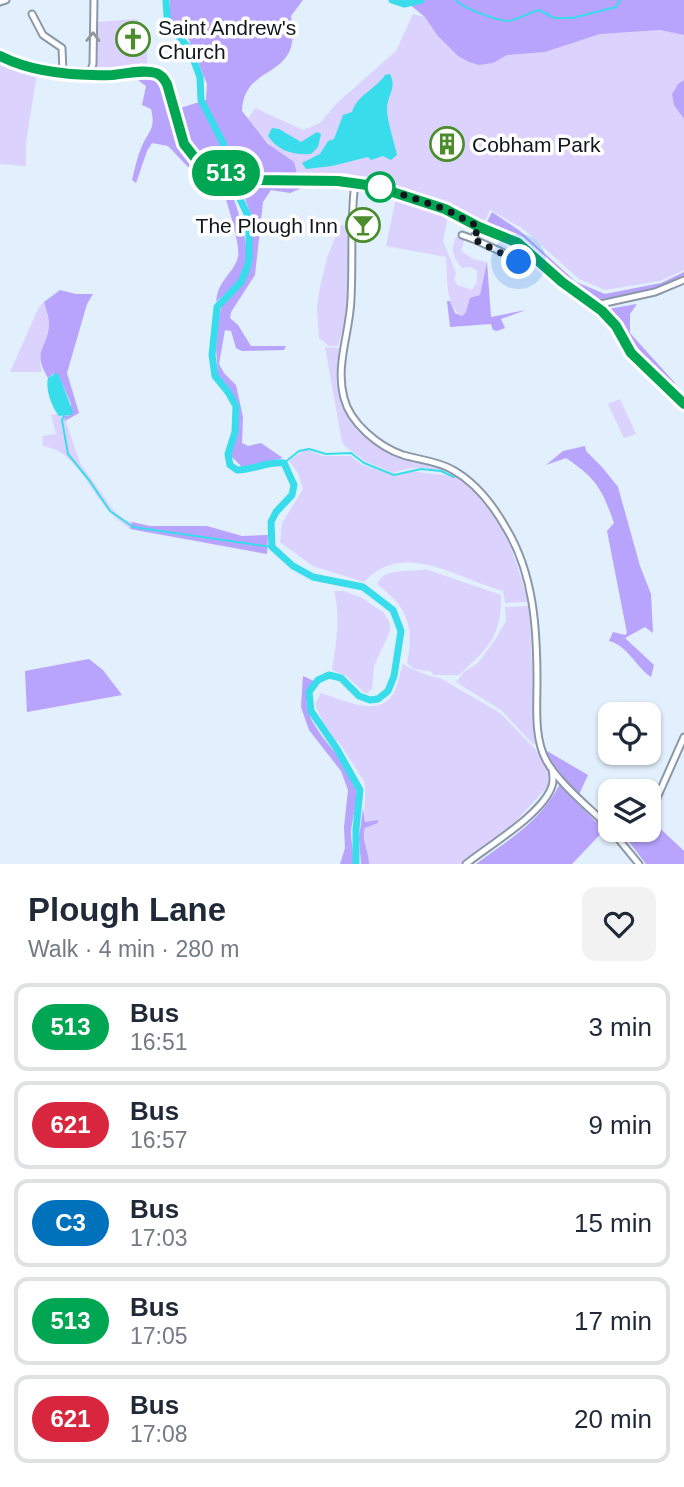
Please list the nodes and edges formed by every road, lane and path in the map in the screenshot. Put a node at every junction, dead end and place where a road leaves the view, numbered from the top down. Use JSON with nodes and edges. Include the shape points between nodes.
{"nodes":[{"id":1,"x":6,"y":0,"type":"edge"},
{"id":2,"x":94,"y":0,"type":"edge"},
{"id":3,"x":0,"y":2,"type":"edge"},
{"id":4,"x":36,"y":17,"type":"dead end"},
{"id":5,"x":0,"y":56,"type":"edge"},
{"id":6,"x":64,"y":72,"type":"junction"},
{"id":7,"x":89,"y":74,"type":"junction"},
{"id":8,"x":355,"y":182,"type":"junction"},
{"id":9,"x":479,"y":227,"type":"junction"},
{"id":10,"x":462,"y":235,"type":"dead end"},
{"id":11,"x":473,"y":239,"type":"junction"},
{"id":12,"x":524,"y":267,"type":"dead end"},
{"id":13,"x":684,"y":280,"type":"edge"},
{"id":14,"x":596,"y":305,"type":"junction"},
{"id":15,"x":684,"y":404,"type":"edge"},
{"id":16,"x":684,"y":737,"type":"edge"},
{"id":17,"x":552,"y":769,"type":"junction"},
{"id":18,"x":564,"y":782,"type":"junction"},
{"id":19,"x":552,"y":787,"type":"junction"},
{"id":20,"x":661,"y":789,"type":"edge"},
{"id":21,"x":598,"y":816,"type":"edge"},
{"id":22,"x":622,"y":842,"type":"edge"},
{"id":23,"x":466,"y":864,"type":"edge"},
{"id":24,"x":639,"y":864,"type":"edge"}],
"edges":[{"from":1,"to":3,"type":"street"},
{"from":7,"to":2,"type":"street","one_way":true},
{"from":4,"to":6,"type":"street","via":[[43,35],[62,48]]},
{"from":5,"to":6,"type":"street","via":[[33,69]]},
{"from":6,"to":7,"type":"street"},
{"from":7,"to":8,"type":"street","via":[[147,72],[162,76],[184,144],[195,158],[211,167],[251,179]]},
{"from":8,"to":9,"type":"street","via":[[445,209]]},
{"from":8,"to":17,"type":"street","via":[[351,300],[341,377],[344,399],[352,416],[389,449],[439,463],[475,485],[507,529],[520,557],[534,613],[540,745]]},
{"from":9,"to":11,"type":"street"},
{"from":9,"to":14,"type":"street","via":[[518,243]]},
{"from":10,"to":11,"type":"street"},
{"from":11,"to":12,"type":"street"},
{"from":13,"to":14,"type":"street","via":[[655,292]]},
{"from":14,"to":15,"type":"street","via":[[616,326],[631,353]]},
{"from":16,"to":20,"type":"street"},
{"from":17,"to":18,"type":"street"},
{"from":17,"to":19,"type":"street"},
{"from":18,"to":19,"type":"street"},
{"from":18,"to":21,"type":"street"},
{"from":19,"to":23,"type":"street","via":[[530,814]]},
{"from":22,"to":24,"type":"street"}]}
